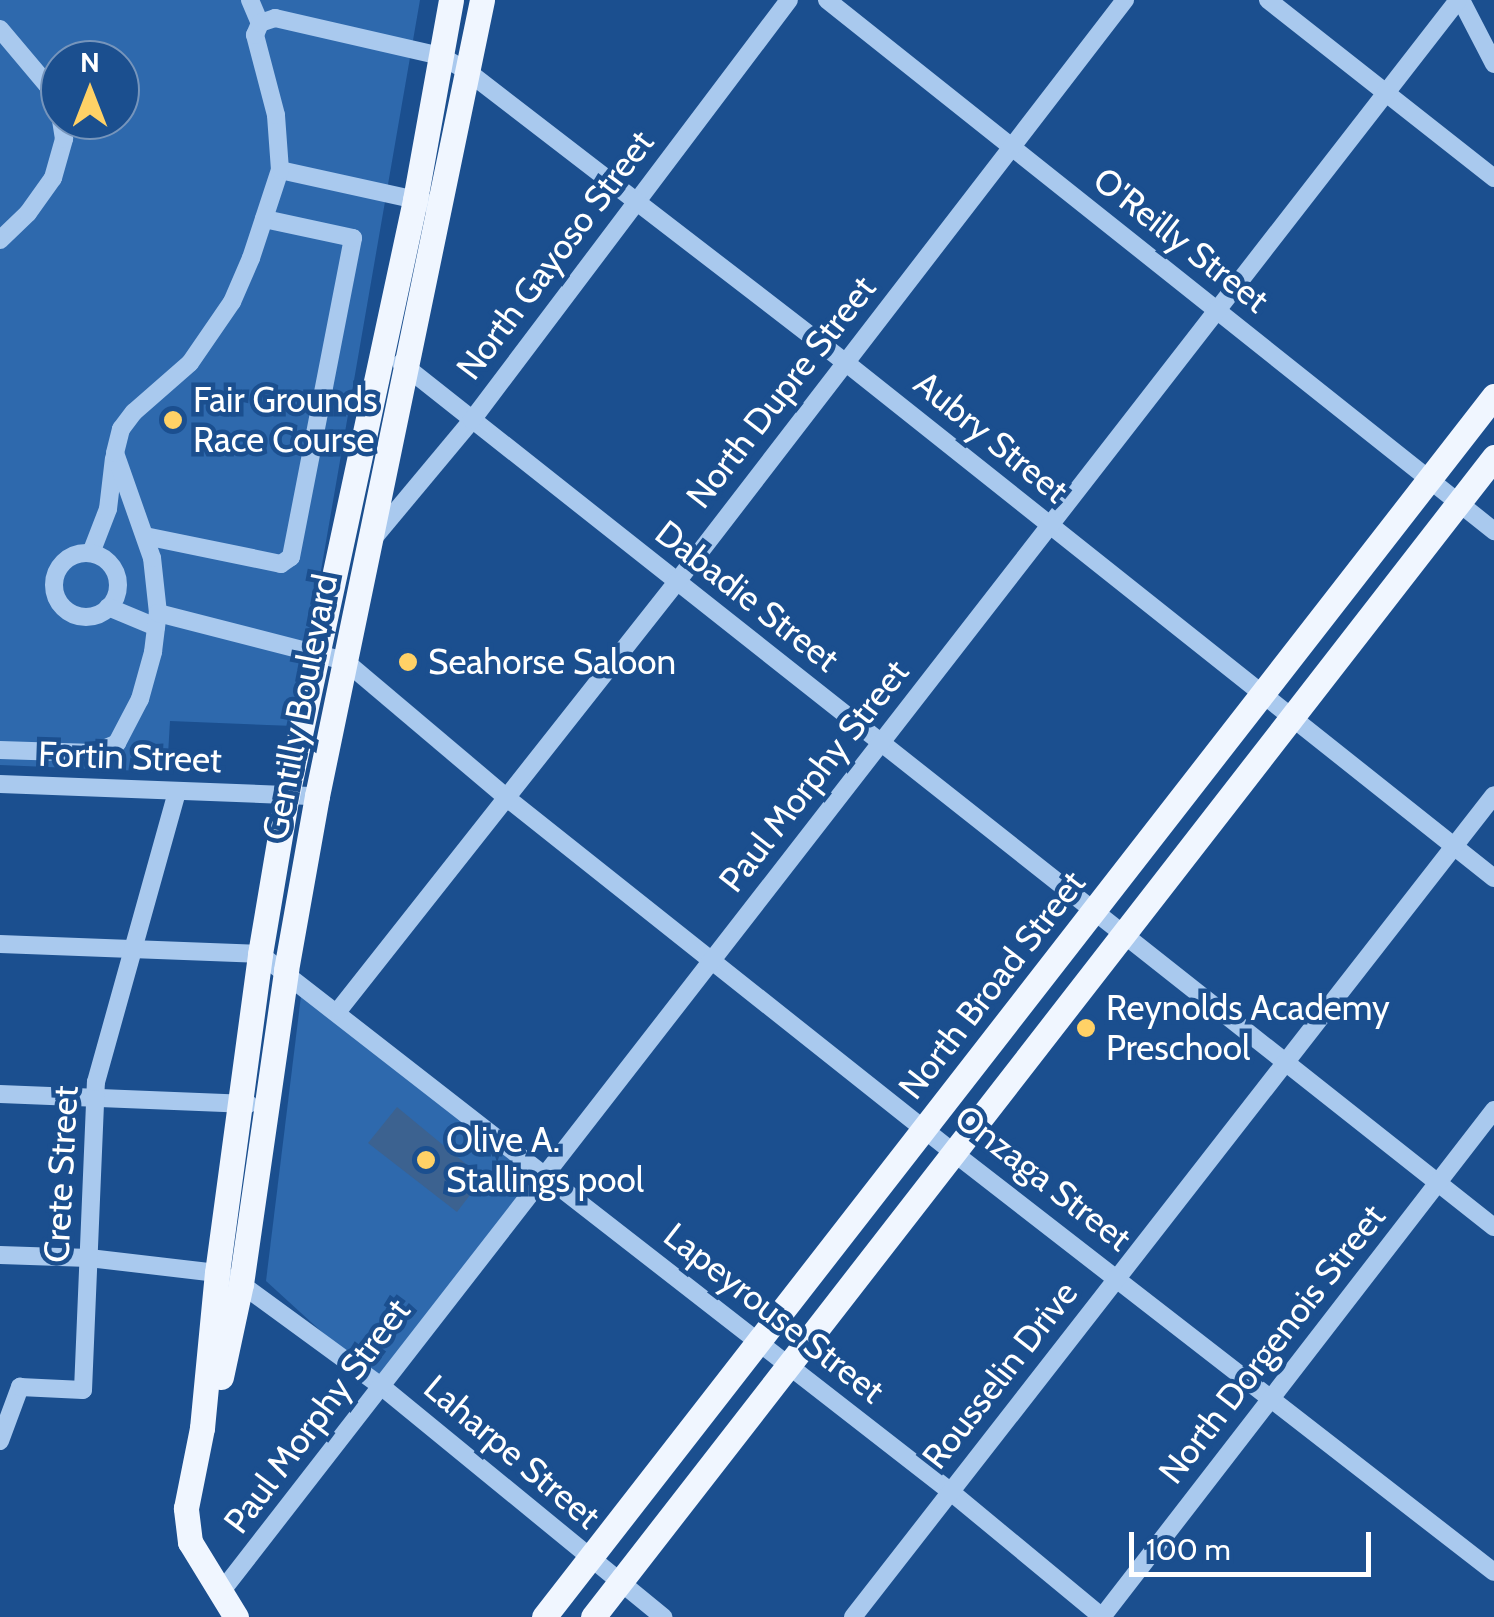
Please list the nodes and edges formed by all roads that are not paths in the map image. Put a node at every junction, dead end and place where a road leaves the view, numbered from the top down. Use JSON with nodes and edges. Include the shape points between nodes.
{"nodes":[{"id":1,"x":252,"y":0,"type":"edge"},
{"id":2,"x":452,"y":0,"type":"edge"},
{"id":3,"x":482,"y":0,"type":"edge"},
{"id":4,"x":789,"y":0,"type":"edge"},
{"id":5,"x":828,"y":0,"type":"edge"},
{"id":6,"x":1125,"y":0,"type":"edge"},
{"id":7,"x":1268,"y":0,"type":"edge"},
{"id":8,"x":1460,"y":0,"type":"edge"},
{"id":9,"x":260,"y":23,"type":"junction"},
{"id":10,"x":0,"y":30,"type":"edge"},
{"id":11,"x":440,"y":56,"type":"junction"},
{"id":12,"x":1494,"y":64,"type":"edge"},
{"id":13,"x":467,"y":71,"type":"junction"},
{"id":14,"x":40,"y":77,"type":"edge"},
{"id":15,"x":1386,"y":93,"type":"junction"},
{"id":16,"x":64,"y":140,"type":"edge"},
{"id":17,"x":1012,"y":147,"type":"junction"},
{"id":18,"x":280,"y":170,"type":"junction"},
{"id":19,"x":1494,"y":178,"type":"edge"},
{"id":20,"x":636,"y":200,"type":"junction"},
{"id":21,"x":428,"y":203,"type":"junction"},
{"id":22,"x":264,"y":219,"type":"junction"},
{"id":23,"x":0,"y":240,"type":"edge"},
{"id":24,"x":1218,"y":310,"type":"junction"},
{"id":25,"x":382,"y":356,"type":"junction"},
{"id":26,"x":845,"y":362,"type":"junction"},
{"id":27,"x":407,"y":366,"type":"junction"},
{"id":28,"x":1494,"y":396,"type":"edge"},
{"id":29,"x":472,"y":420,"type":"junction"},
{"id":30,"x":115,"y":452,"type":"junction"},
{"id":31,"x":1494,"y":457,"type":"edge"},
{"id":32,"x":1429,"y":479,"type":"junction"},
{"id":33,"x":1458,"y":503,"type":"junction"},
{"id":34,"x":1049,"y":526,"type":"junction"},
{"id":35,"x":1494,"y":531,"type":"edge"},
{"id":36,"x":145,"y":536,"type":"junction"},
{"id":37,"x":368,"y":544,"type":"junction"},
{"id":38,"x":91,"y":554,"type":"junction"},
{"id":39,"x":676,"y":584,"type":"junction"},
{"id":40,"x":108,"y":607,"type":"junction"},
{"id":41,"x":157,"y":620,"type":"junction"},
{"id":42,"x":317,"y":652,"type":"junction"},
{"id":43,"x":345,"y":661,"type":"junction"},
{"id":44,"x":1262,"y":695,"type":"junction"},
{"id":45,"x":1290,"y":718,"type":"junction"},
{"id":46,"x":882,"y":742,"type":"junction"},
{"id":47,"x":0,"y":750,"type":"edge"},
{"id":48,"x":0,"y":784,"type":"edge"},
{"id":49,"x":177,"y":791,"type":"junction"},
{"id":50,"x":1494,"y":794,"type":"edge"},
{"id":51,"x":287,"y":796,"type":"junction"},
{"id":52,"x":316,"y":796,"type":"junction"},
{"id":53,"x":507,"y":798,"type":"junction"},
{"id":54,"x":1454,"y":847,"type":"junction"},
{"id":55,"x":1494,"y":878,"type":"edge"},
{"id":56,"x":1094,"y":912,"type":"junction"},
{"id":57,"x":1122,"y":935,"type":"junction"},
{"id":58,"x":0,"y":944,"type":"edge"},
{"id":59,"x":136,"y":949,"type":"junction"},
{"id":60,"x":260,"y":954,"type":"junction"},
{"id":61,"x":712,"y":960,"type":"junction"},
{"id":62,"x":286,"y":970,"type":"junction"},
{"id":63,"x":338,"y":1011,"type":"junction"},
{"id":64,"x":1285,"y":1063,"type":"junction"},
{"id":65,"x":0,"y":1094,"type":"edge"},
{"id":66,"x":96,"y":1097,"type":"junction"},
{"id":67,"x":255,"y":1104,"type":"junction"},
{"id":68,"x":1494,"y":1110,"type":"edge"},
{"id":69,"x":926,"y":1128,"type":"junction"},
{"id":70,"x":954,"y":1152,"type":"junction"},
{"id":71,"x":544,"y":1172,"type":"junction"},
{"id":72,"x":1437,"y":1184,"type":"junction"},
{"id":73,"x":1494,"y":1227,"type":"edge"},
{"id":74,"x":0,"y":1255,"type":"edge"},
{"id":75,"x":89,"y":1258,"type":"junction"},
{"id":76,"x":217,"y":1273,"type":"junction"},
{"id":77,"x":1117,"y":1278,"type":"junction"},
{"id":78,"x":241,"y":1284,"type":"junction"},
{"id":79,"x":758,"y":1344,"type":"junction"},
{"id":80,"x":787,"y":1367,"type":"junction"},
{"id":81,"x":382,"y":1386,"type":"junction"},
{"id":82,"x":1269,"y":1401,"type":"junction"},
{"id":83,"x":202,"y":1428,"type":"junction"},
{"id":84,"x":0,"y":1441,"type":"edge"},
{"id":85,"x":951,"y":1492,"type":"junction"},
{"id":86,"x":590,"y":1559,"type":"junction"},
{"id":87,"x":1494,"y":1572,"type":"edge"},
{"id":88,"x":620,"y":1582,"type":"junction"},
{"id":89,"x":221,"y":1592,"type":"junction"},
{"id":90,"x":236,"y":1617,"type":"edge"},
{"id":91,"x":544,"y":1617,"type":"edge"},
{"id":92,"x":592,"y":1617,"type":"edge"},
{"id":93,"x":663,"y":1617,"type":"edge"},
{"id":94,"x":853,"y":1617,"type":"edge"},
{"id":95,"x":1102,"y":1617,"type":"edge"}],
"edges":[{"from":1,"to":9,"type":"street"},
{"from":2,"to":11,"type":"main road","name":"Gentilly Boulevard"},
{"from":3,"to":13,"type":"main road","name":"Gentilly Boulevard"},
{"from":4,"to":20,"type":"street","name":"North Gayoso Street"},
{"from":5,"to":17,"type":"street","name":"O'Reilly Street"},
{"from":6,"to":17,"type":"street","name":"North Dupre Street"},
{"from":7,"to":15,"type":"street"},
{"from":8,"to":12,"type":"street"},
{"from":8,"to":15,"type":"street","name":"Paul Morphy Street"},
{"from":9,"to":11,"type":"street","name":"Aubry Street","via":[[275,18]]},
{"from":9,"to":18,"type":"street","via":[[255,35],[276,115]]},
{"from":10,"to":14,"type":"street"},
{"from":11,"to":13,"type":"street","name":"Aubry Street"},
{"from":11,"to":21,"type":"main road","name":"Gentilly Boulevard"},
{"from":13,"to":20,"type":"street","name":"Aubry Street"},
{"from":13,"to":21,"type":"main road","name":"Gentilly Boulevard"},
{"from":15,"to":19,"type":"street"},
{"from":15,"to":24,"type":"street","name":"Paul Morphy Street"},
{"from":16,"to":23,"type":"street","via":[[53,178]]},
{"from":17,"to":24,"type":"street","name":"O'Reilly Street"},
{"from":17,"to":26,"type":"street","name":"North Dupre Street"},
{"from":18,"to":21,"type":"street"},
{"from":18,"to":22,"type":"street"},
{"from":20,"to":26,"type":"street","name":"Aubry Street"},
{"from":20,"to":29,"type":"street","name":"North Gayoso Street"},
{"from":21,"to":25,"type":"main road","name":"Gentilly Boulevard"},
{"from":21,"to":27,"type":"main road","name":"Gentilly Boulevard"},
{"from":22,"to":30,"type":"street","via":[[232,302],[190,363],[134,412]]},
{"from":22,"to":36,"type":"street","via":[[353,238],[290,557],[282,564]]},
{"from":24,"to":32,"type":"street","name":"O'Reilly Street"},
{"from":24,"to":34,"type":"street","name":"Paul Morphy Street"},
{"from":25,"to":27,"type":"street","name":"Dabadie Street"},
{"from":25,"to":42,"type":"main road","name":"Gentilly Boulevard"},
{"from":26,"to":34,"type":"street","name":"Aubry Street"},
{"from":26,"to":39,"type":"street","name":"North Dupre Street"},
{"from":27,"to":29,"type":"street","name":"Dabadie Street"},
{"from":27,"to":37,"type":"main road","name":"Gentilly Boulevard"},
{"from":28,"to":32,"type":"main road","name":"North Broad Street"},
{"from":29,"to":37,"type":"street","name":"North Gayoso Street"},
{"from":29,"to":39,"type":"street","name":"Dabadie Street"},
{"from":30,"to":36,"type":"street"},
{"from":30,"to":38,"type":"street","via":[[108,509]]},
{"from":31,"to":33,"type":"main road","name":"North Broad Street"},
{"from":32,"to":33,"type":"street","name":"O'Reilly Street"},
{"from":32,"to":44,"type":"main road","name":"North Broad Street"},
{"from":33,"to":35,"type":"street","name":"O'Reilly Street"},
{"from":33,"to":45,"type":"main road","name":"North Broad Street"},
{"from":34,"to":44,"type":"street","name":"Aubry Street"},
{"from":34,"to":46,"type":"street","name":"Paul Morphy Street"},
{"from":36,"to":41,"type":"street"},
{"from":37,"to":43,"type":"main road","name":"Gentilly Boulevard"},
{"from":38,"to":40,"type":"street","via":[[115,572],[117,592]]},
{"from":38,"to":40,"type":"street","via":[[62,564],[55,594],[76,615],[97,615]]},
{"from":39,"to":46,"type":"street","name":"Dabadie Street"},
{"from":39,"to":53,"type":"street","name":"North Dupre Street"},
{"from":40,"to":41,"type":"street","name":"Onzaga Street"},
{"from":41,"to":42,"type":"street","name":"Onzaga Street"},
{"from":41,"to":47,"type":"street","via":[[140,699],[117,742],[94,753]]},
{"from":42,"to":43,"type":"street","name":"Onzaga Street"},
{"from":42,"to":51,"type":"main road","name":"Gentilly Boulevard"},
{"from":43,"to":52,"type":"main road","name":"Gentilly Boulevard"},
{"from":43,"to":53,"type":"street","name":"Onzaga Street"},
{"from":44,"to":45,"type":"street","name":"Aubry Street"},
{"from":44,"to":56,"type":"main road","name":"North Broad Street"},
{"from":45,"to":54,"type":"street","name":"Aubry Street"},
{"from":45,"to":57,"type":"main road","name":"North Broad Street"},
{"from":46,"to":56,"type":"street","name":"Dabadie Street"},
{"from":46,"to":61,"type":"street","name":"Paul Morphy Street"},
{"from":48,"to":49,"type":"street","name":"Fortin Street"},
{"from":49,"to":51,"type":"street","name":"Fortin Street"},
{"from":49,"to":59,"type":"street","name":"Crete Street"},
{"from":50,"to":54,"type":"street","name":"Rousselin Drive"},
{"from":51,"to":52,"type":"street","name":"Fortin Street"},
{"from":51,"to":60,"type":"main road","name":"Gentilly Boulevard"},
{"from":52,"to":62,"type":"main road","name":"Gentilly Boulevard"},
{"from":53,"to":61,"type":"street","name":"Onzaga Street"},
{"from":53,"to":63,"type":"street","name":"North Dupre Street"},
{"from":54,"to":55,"type":"street","name":"Aubry Street"},
{"from":54,"to":64,"type":"street","name":"Rousselin Drive"},
{"from":56,"to":57,"type":"street","name":"Dabadie Street"},
{"from":56,"to":69,"type":"main road","name":"North Broad Street"},
{"from":57,"to":64,"type":"street","name":"Dabadie Street"},
{"from":57,"to":70,"type":"main road","name":"North Broad Street"},
{"from":58,"to":59,"type":"street"},
{"from":59,"to":60,"type":"street"},
{"from":59,"to":66,"type":"street","name":"Crete Street"},
{"from":60,"to":62,"type":"street","name":"Lapeyrouse Street"},
{"from":60,"to":67,"type":"main road","name":"Gentilly Boulevard"},
{"from":61,"to":69,"type":"street","name":"Onzaga Street"},
{"from":61,"to":71,"type":"street","name":"Paul Morphy Street"},
{"from":62,"to":63,"type":"street","name":"Lapeyrouse Street"},
{"from":62,"to":67,"type":"main road","name":"Gentilly Boulevard"},
{"from":63,"to":71,"type":"street","name":"Lapeyrouse Street"},
{"from":64,"to":72,"type":"street","name":"Dabadie Street"},
{"from":64,"to":77,"type":"street","name":"Rousselin Drive"},
{"from":65,"to":66,"type":"street"},
{"from":66,"to":67,"type":"street"},
{"from":66,"to":75,"type":"street","name":"Crete Street"},
{"from":67,"to":76,"type":"main road","name":"Gentilly Boulevard"},
{"from":67,"to":78,"type":"main road","name":"Gentilly Boulevard"},
{"from":68,"to":72,"type":"street","name":"North Dorgenois Street"},
{"from":69,"to":70,"type":"street","name":"Onzaga Street"},
{"from":69,"to":79,"type":"main road","name":"North Broad Street"},
{"from":70,"to":77,"type":"street","name":"Onzaga Street"},
{"from":70,"to":80,"type":"main road","name":"North Broad Street"},
{"from":71,"to":79,"type":"street","name":"Lapeyrouse Street"},
{"from":71,"to":81,"type":"street","name":"Paul Morphy Street"},
{"from":72,"to":73,"type":"street","name":"Dabadie Street"},
{"from":72,"to":82,"type":"street","name":"North Dorgenois Street"},
{"from":74,"to":75,"type":"street","name":"Laharpe Street"},
{"from":75,"to":76,"type":"street","name":"Laharpe Street"},
{"from":75,"to":84,"type":"street","name":"Crete Street","via":[[83,1390],[20,1386]]},
{"from":76,"to":78,"type":"street","name":"Laharpe Street"},
{"from":76,"to":83,"type":"main road","name":"Gentilly Boulevard"},
{"from":77,"to":82,"type":"street","name":"Onzaga Street"},
{"from":77,"to":85,"type":"street","name":"Rousselin Drive"},
{"from":78,"to":81,"type":"street","name":"Laharpe Street"},
{"from":78,"to":83,"type":"main road","name":"Gentilly Boulevard","via":[[219,1386]]},
{"from":79,"to":80,"type":"street","name":"Lapeyrouse Street"},
{"from":79,"to":86,"type":"main road","name":"North Broad Street"},
{"from":80,"to":85,"type":"street","name":"Lapeyrouse Street"},
{"from":80,"to":88,"type":"main road","name":"North Broad Street"},
{"from":81,"to":86,"type":"street","name":"Laharpe Street"},
{"from":81,"to":89,"type":"street","name":"Paul Morphy Street"},
{"from":82,"to":87,"type":"street","name":"Onzaga Street"},
{"from":82,"to":95,"type":"street","name":"North Dorgenois Street"},
{"from":83,"to":89,"type":"main road","name":"Gentilly Boulevard","via":[[186,1508],[190,1542]]},
{"from":85,"to":94,"type":"street","name":"Rousselin Drive"},
{"from":85,"to":95,"type":"street","name":"Lapeyrouse Street"},
{"from":86,"to":88,"type":"street","name":"Laharpe Street"},
{"from":86,"to":91,"type":"main road","name":"North Broad Street"},
{"from":88,"to":92,"type":"main road","name":"North Broad Street"},
{"from":88,"to":93,"type":"street","name":"Laharpe Street"},
{"from":89,"to":90,"type":"main road","name":"Gentilly Boulevard"}]}
